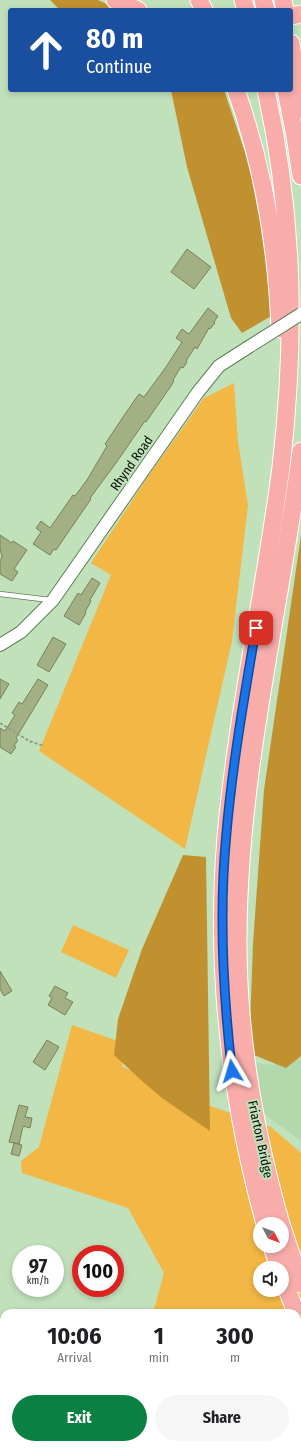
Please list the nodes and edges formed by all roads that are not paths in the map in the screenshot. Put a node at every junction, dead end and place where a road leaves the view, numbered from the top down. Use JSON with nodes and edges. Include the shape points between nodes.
{"nodes":[{"id":1,"x":115,"y":0,"type":"edge"},
{"id":2,"x":133,"y":8,"type":"edge"},
{"id":3,"x":293,"y":57,"type":"edge"},
{"id":4,"x":237,"y":92,"type":"edge"},
{"id":5,"x":266,"y":92,"type":"edge"},
{"id":6,"x":286,"y":92,"type":"edge"},
{"id":7,"x":301,"y":114,"type":"edge"},
{"id":8,"x":301,"y":176,"type":"edge"},
{"id":9,"x":301,"y":314,"type":"edge"},
{"id":10,"x":301,"y":451,"type":"edge"},
{"id":11,"x":281,"y":465,"type":"junction"},
{"id":12,"x":0,"y":594,"type":"edge"},
{"id":13,"x":53,"y":600,"type":"junction"},
{"id":14,"x":0,"y":645,"type":"edge"},
{"id":15,"x":231,"y":957,"type":"junction"},
{"id":16,"x":263,"y":1217,"type":"edge"},
{"id":17,"x":280,"y":1217,"type":"edge"},
{"id":18,"x":289,"y":1247,"type":"edge"},
{"id":19,"x":301,"y":1284,"type":"edge"},
{"id":20,"x":289,"y":1294,"type":"edge"},
{"id":21,"x":294,"y":1309,"type":"edge"}],
"edges":[{"from":1,"to":2,"type":"highway"},
{"from":3,"to":7,"type":"highway"},
{"from":4,"to":11,"type":"highway","via":[[260,173],[275,258],[281,345]]},
{"from":5,"to":11,"type":"highway","via":[[283,184],[290,273],[291,337]]},
{"from":6,"to":8,"type":"highway"},
{"from":9,"to":13,"type":"street","name":"Rhynd Road","bridge":true,"via":[[219,366],[198,392]]},
{"from":10,"to":15,"type":"highway","via":[[250,772],[243,838],[238,934]]},
{"from":11,"to":15,"type":"highway","via":[[233,768],[223,921]]},
{"from":12,"to":13,"type":"lane"},
{"from":13,"to":14,"type":"street","name":"Rhynd Road","via":[[39,616]]},
{"from":15,"to":16,"type":"highway","name":"Friarton Bridge","via":[[227,1028],[234,1085]]},
{"from":15,"to":17,"type":"highway","name":"Friarton Bridge","via":[[252,1098],[263,1155]]},
{"from":18,"to":19,"type":"highway","name":"Friarton Bridge"},
{"from":20,"to":21,"type":"highway"}]}
